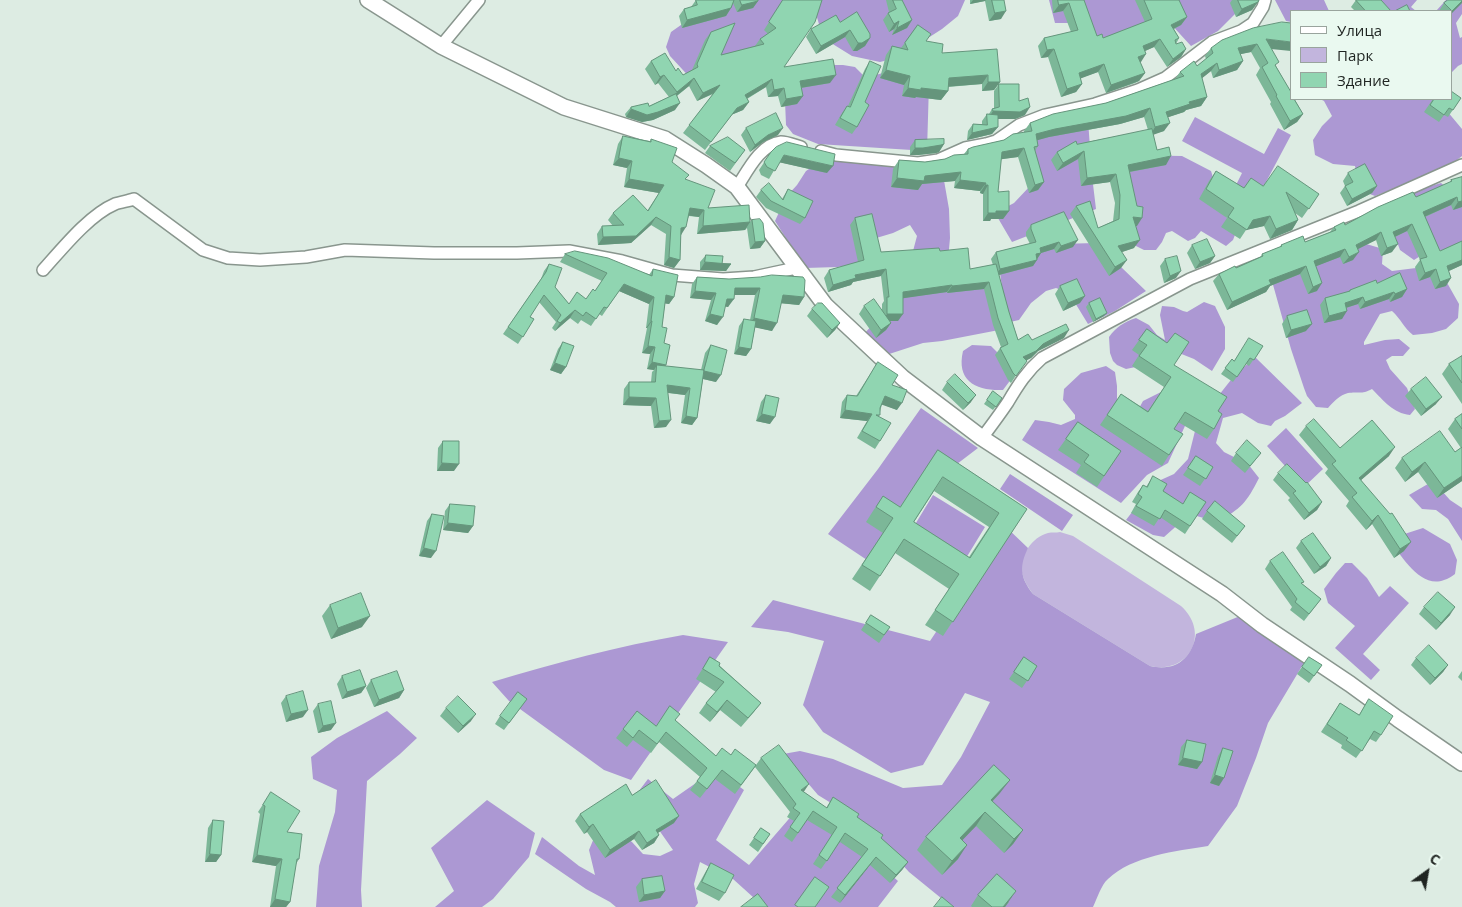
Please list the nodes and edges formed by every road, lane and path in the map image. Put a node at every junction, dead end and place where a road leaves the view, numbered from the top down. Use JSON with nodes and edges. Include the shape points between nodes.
{"nodes":[{"id":1,"x":368,"y":0,"type":"edge"},
{"id":2,"x":479,"y":0,"type":"edge"},
{"id":3,"x":1265,"y":0,"type":"edge"},
{"id":4,"x":441,"y":46,"type":"junction"},
{"id":5,"x":1462,"y":165,"type":"edge"},
{"id":6,"x":736,"y":187,"type":"junction"},
{"id":7,"x":796,"y":268,"type":"junction"},
{"id":8,"x":43,"y":270,"type":"dead end"},
{"id":9,"x":982,"y":438,"type":"junction"},
{"id":10,"x":1462,"y":763,"type":"edge"}],
"edges":[{"from":1,"to":4,"type":"street"},
{"from":2,"to":4,"type":"street"},
{"from":3,"to":6,"type":"street","via":[[1253,23],[1212,42],[1165,78],[1095,104],[1045,115],[1020,125],[996,141],[964,148],[938,160],[918,163],[836,154],[782,142],[762,151]]},
{"from":4,"to":6,"type":"street","via":[[564,107],[665,139]]},
{"from":5,"to":9,"type":"street","via":[[1359,211],[1190,279],[1042,358],[1019,382]]},
{"from":6,"to":7,"type":"street"},
{"from":7,"to":8,"type":"street","via":[[754,277],[723,279],[672,275],[569,251],[443,253],[345,250],[306,257],[228,258],[203,250],[134,199],[99,214]]},
{"from":7,"to":9,"type":"street","via":[[825,305],[903,378]]},
{"from":9,"to":10,"type":"street","via":[[1222,594]]}]}
